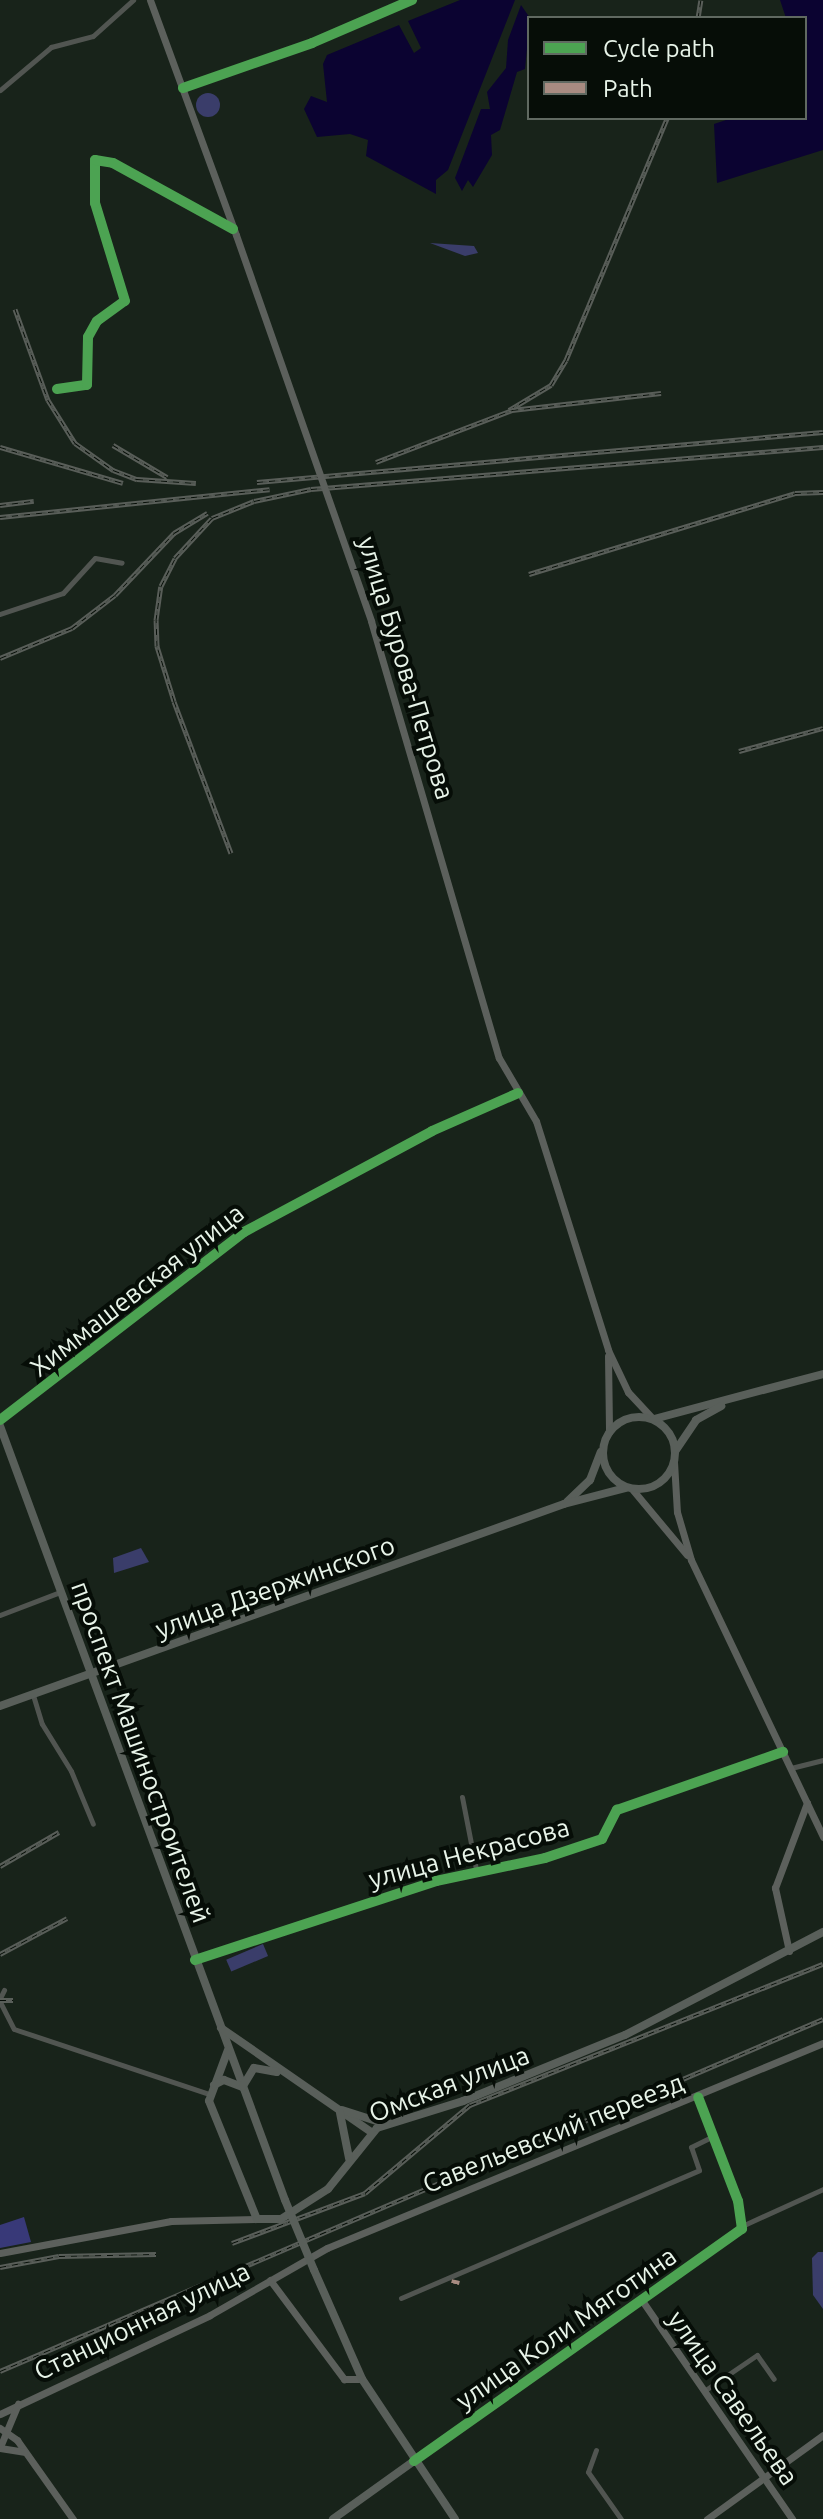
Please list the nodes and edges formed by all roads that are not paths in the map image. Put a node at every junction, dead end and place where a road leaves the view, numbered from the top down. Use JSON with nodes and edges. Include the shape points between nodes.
{"nodes":[{"id":1,"x":133,"y":0,"type":"edge"},
{"id":2,"x":150,"y":0,"type":"edge"},
{"id":3,"x":412,"y":0,"type":"edge"},
{"id":4,"x":183,"y":88,"type":"junction"},
{"id":5,"x":0,"y":90,"type":"edge"},
{"id":6,"x":235,"y":232,"type":"junction"},
{"id":7,"x":57,"y":389,"type":"dead end"},
{"id":8,"x":122,"y":563,"type":"dead end"},
{"id":9,"x":0,"y":614,"type":"edge"},
{"id":10,"x":518,"y":1093,"type":"junction"},
{"id":11,"x":608,"y":1350,"type":"junction"},
{"id":12,"x":823,"y":1374,"type":"edge"},
{"id":13,"x":728,"y":1401,"type":"junction"},
{"id":14,"x":652,"y":1419,"type":"junction"},
{"id":15,"x":0,"y":1423,"type":"edge"},
{"id":16,"x":609,"y":1432,"type":"junction"},
{"id":17,"x":604,"y":1444,"type":"junction"},
{"id":18,"x":676,"y":1450,"type":"junction"},
{"id":19,"x":674,"y":1462,"type":"junction"},
{"id":20,"x":629,"y":1488,"type":"junction"},
{"id":21,"x":564,"y":1504,"type":"junction"},
{"id":22,"x":691,"y":1560,"type":"junction"},
{"id":23,"x":61,"y":1591,"type":"junction"},
{"id":24,"x":0,"y":1615,"type":"edge"},
{"id":25,"x":92,"y":1674,"type":"junction"},
{"id":26,"x":33,"y":1695,"type":"junction"},
{"id":27,"x":0,"y":1706,"type":"edge"},
{"id":28,"x":783,"y":1752,"type":"junction"},
{"id":29,"x":823,"y":1760,"type":"edge"},
{"id":30,"x":791,"y":1768,"type":"junction"},
{"id":31,"x":462,"y":1797,"type":"dead end"},
{"id":32,"x":807,"y":1803,"type":"junction"},
{"id":33,"x":815,"y":1820,"type":"junction"},
{"id":34,"x":93,"y":1824,"type":"dead end"},
{"id":35,"x":798,"y":1827,"type":"junction"},
{"id":36,"x":823,"y":1837,"type":"edge"},
{"id":37,"x":476,"y":1869,"type":"junction"},
{"id":38,"x":823,"y":1932,"type":"edge"},
{"id":39,"x":789,"y":1951,"type":"junction"},
{"id":40,"x":195,"y":1960,"type":"junction"},
{"id":41,"x":4,"y":1990,"type":"dead end"},
{"id":42,"x":0,"y":2000,"type":"edge"},
{"id":43,"x":219,"y":2026,"type":"junction"},
{"id":44,"x":823,"y":2043,"type":"edge"},
{"id":45,"x":228,"y":2050,"type":"junction"},
{"id":46,"x":283,"y":2074,"type":"junction"},
{"id":47,"x":243,"y":2087,"type":"junction"},
{"id":48,"x":211,"y":2090,"type":"junction"},
{"id":49,"x":698,"y":2097,"type":"junction"},
{"id":50,"x":338,"y":2109,"type":"junction"},
{"id":51,"x":387,"y":2124,"type":"junction"},
{"id":52,"x":371,"y":2132,"type":"junction"},
{"id":53,"x":714,"y":2136,"type":"junction"},
{"id":54,"x":349,"y":2161,"type":"junction"},
{"id":55,"x":823,"y":2189,"type":"edge"},
{"id":56,"x":257,"y":2219,"type":"junction"},
{"id":57,"x":743,"y":2227,"type":"junction"},
{"id":58,"x":0,"y":2253,"type":"edge"},
{"id":59,"x":300,"y":2262,"type":"joint"},
{"id":60,"x":270,"y":2280,"type":"junction"},
{"id":61,"x":401,"y":2298,"type":"dead end"},
{"id":62,"x":641,"y":2299,"type":"junction"},
{"id":63,"x":362,"y":2379,"type":"junction"},
{"id":64,"x":774,"y":2379,"type":"dead end"},
{"id":65,"x":704,"y":2391,"type":"junction"},
{"id":66,"x":19,"y":2402,"type":"junction"},
{"id":67,"x":0,"y":2414,"type":"edge"},
{"id":68,"x":4,"y":2430,"type":"edge"},
{"id":69,"x":823,"y":2435,"type":"edge"},
{"id":70,"x":0,"y":2447,"type":"edge"},
{"id":71,"x":596,"y":2450,"type":"dead end"},
{"id":72,"x":25,"y":2452,"type":"junction"},
{"id":73,"x":414,"y":2461,"type":"junction"},
{"id":74,"x":764,"y":2478,"type":"junction"},
{"id":75,"x":73,"y":2519,"type":"edge"},
{"id":76,"x":333,"y":2519,"type":"edge"},
{"id":77,"x":455,"y":2519,"type":"edge"},
{"id":78,"x":621,"y":2519,"type":"edge"},
{"id":79,"x":707,"y":2519,"type":"edge"},
{"id":80,"x":792,"y":2519,"type":"edge"}],
"edges":[{"from":1,"to":5,"type":"street","via":[[93,36],[51,47]]},
{"from":2,"to":4,"type":"main road","name":"улица Бурова-Петрова"},
{"from":3,"to":4,"type":"street","via":[[312,43]]},
{"from":4,"to":6,"type":"main road","name":"улица Бурова-Петрова"},
{"from":6,"to":7,"type":"street","via":[[113,163],[95,160],[95,203],[125,301],[97,321],[88,337],[87,385]]},
{"from":6,"to":10,"type":"main road","name":"улица Бурова-Петрова","bridge":true,"via":[[371,621],[493,1040]]},
{"from":8,"to":9,"type":"street","via":[[95,558],[63,593]]},
{"from":10,"to":11,"type":"main road","name":"улица Бурова-Петрова","via":[[541,1134]]},
{"from":10,"to":15,"type":"main road","name":"Химмашевская улица","via":[[432,1131],[244,1232]]},
{"from":11,"to":14,"type":"main road","name":"улица Бурова-Петрова","via":[[628,1392]]},
{"from":11,"to":16,"type":"main road","name":"улица Бурова-Петрова"},
{"from":12,"to":13,"type":"main road"},
{"from":13,"to":14,"type":"main road"},
{"from":13,"to":18,"type":"main road","via":[[696,1420]]},
{"from":14,"to":16,"type":"main road","via":[[630,1418]]},
{"from":14,"to":18,"type":"main road","via":[[666,1427]]},
{"from":15,"to":23,"type":"main road","name":"проспект Машиностроителей"},
{"from":16,"to":17,"type":"main road"},
{"from":17,"to":20,"type":"main road","via":[[607,1469]]},
{"from":17,"to":21,"type":"main road","name":"улица Дзержинского","via":[[590,1480]]},
{"from":18,"to":19,"type":"main road"},
{"from":19,"to":20,"type":"main road","via":[[657,1484]]},
{"from":19,"to":22,"type":"main road","via":[[677,1512]]},
{"from":20,"to":21,"type":"main road","name":"улица Дзержинского"},
{"from":20,"to":22,"type":"main road"},
{"from":21,"to":25,"type":"main road","name":"улица Дзержинского"},
{"from":22,"to":28,"type":"main road"},
{"from":23,"to":24,"type":"street"},
{"from":23,"to":25,"type":"main road","name":"проспект Машиностроителей"},
{"from":25,"to":26,"type":"main road","name":"улица Дзержинского"},
{"from":25,"to":40,"type":"main road","name":"проспект Машиностроителей"},
{"from":26,"to":27,"type":"main road","name":"улица Дзержинского"},
{"from":26,"to":34,"type":"street","via":[[42,1724],[71,1771]]},
{"from":28,"to":30,"type":"main road"},
{"from":28,"to":37,"type":"street","name":"улица Некрасова","via":[[617,1810],[602,1839],[545,1858]]},
{"from":29,"to":30,"type":"street"},
{"from":30,"to":32,"type":"main road"},
{"from":31,"to":37,"type":"street"},
{"from":32,"to":33,"type":"main road"},
{"from":32,"to":35,"type":"main road"},
{"from":33,"to":35,"type":"main road"},
{"from":33,"to":36,"type":"main road"},
{"from":35,"to":39,"type":"main road","via":[[775,1888]]},
{"from":37,"to":40,"type":"street","name":"улица Некрасова"},
{"from":38,"to":39,"type":"main road","name":"Омская улица"},
{"from":39,"to":51,"type":"main road","name":"Омская улица","via":[[625,2035],[463,2101]]},
{"from":40,"to":43,"type":"main road","name":"проспект Машиностроителей"},
{"from":41,"to":42,"type":"street"},
{"from":42,"to":48,"type":"street","via":[[14,2029]]},
{"from":43,"to":45,"type":"main road","name":"проспект Машиностроителей"},
{"from":43,"to":46,"type":"main road"},
{"from":44,"to":49,"type":"main road","name":"Савельевский переезд"},
{"from":45,"to":47,"type":"main road","name":"проспект Машиностроителей"},
{"from":45,"to":48,"type":"main road"},
{"from":46,"to":47,"type":"main road","via":[[254,2068]]},
{"from":46,"to":50,"type":"main road"},
{"from":47,"to":48,"type":"main road","via":[[224,2080]]},
{"from":47,"to":63,"type":"main road","name":"проспект Машиностроителей","bridge":true},
{"from":48,"to":56,"type":"main road"},
{"from":49,"to":53,"type":"main road"},
{"from":49,"to":59,"type":"main road","name":"Савельевский переезд","via":[[390,2220]]},
{"from":50,"to":51,"type":"main road"},
{"from":50,"to":52,"type":"main road"},
{"from":50,"to":54,"type":"main road","via":[[348,2134]]},
{"from":51,"to":52,"type":"main road","name":"Омская улица"},
{"from":52,"to":54,"type":"main road","name":"Омская улица"},
{"from":53,"to":57,"type":"main road"},
{"from":53,"to":61,"type":"street","via":[[691,2147],[699,2170]]},
{"from":54,"to":56,"type":"main road","name":"Омская улица","via":[[328,2189],[299,2212]]},
{"from":55,"to":57,"type":"street","name":"улица Коли Мяготина"},
{"from":56,"to":58,"type":"main road","name":"Омская улица","via":[[171,2221]]},
{"from":57,"to":62,"type":"main road","name":"улица Коли Мяготина"},
{"from":59,"to":60,"type":"main road","name":"Станционная улица"},
{"from":60,"to":63,"type":"main road","via":[[334,2367],[349,2382]]},
{"from":60,"to":66,"type":"main road","name":"Станционная улица","via":[[207,2317]]},
{"from":62,"to":65,"type":"main road","name":"улица Савельева"},
{"from":62,"to":73,"type":"main road","name":"улица Коли Мяготина"},
{"from":63,"to":73,"type":"main road","name":"проспект Машиностроителей"},
{"from":64,"to":65,"type":"street","via":[[757,2355]]},
{"from":65,"to":74,"type":"main road","name":"улица Савельева"},
{"from":66,"to":67,"type":"main road","name":"Станционная улица"},
{"from":66,"to":68,"type":"main road"},
{"from":68,"to":70,"type":"main road"},
{"from":68,"to":72,"type":"main road"},
{"from":69,"to":74,"type":"main road"},
{"from":70,"to":72,"type":"main road"},
{"from":71,"to":78,"type":"street","via":[[588,2472]]},
{"from":72,"to":75,"type":"main road"},
{"from":73,"to":76,"type":"main road","name":"улица Коли Мяготина"},
{"from":73,"to":77,"type":"main road","name":"проспект Машиностроителей"},
{"from":74,"to":79,"type":"main road"},
{"from":74,"to":80,"type":"main road","name":"улица Савельева"}]}
